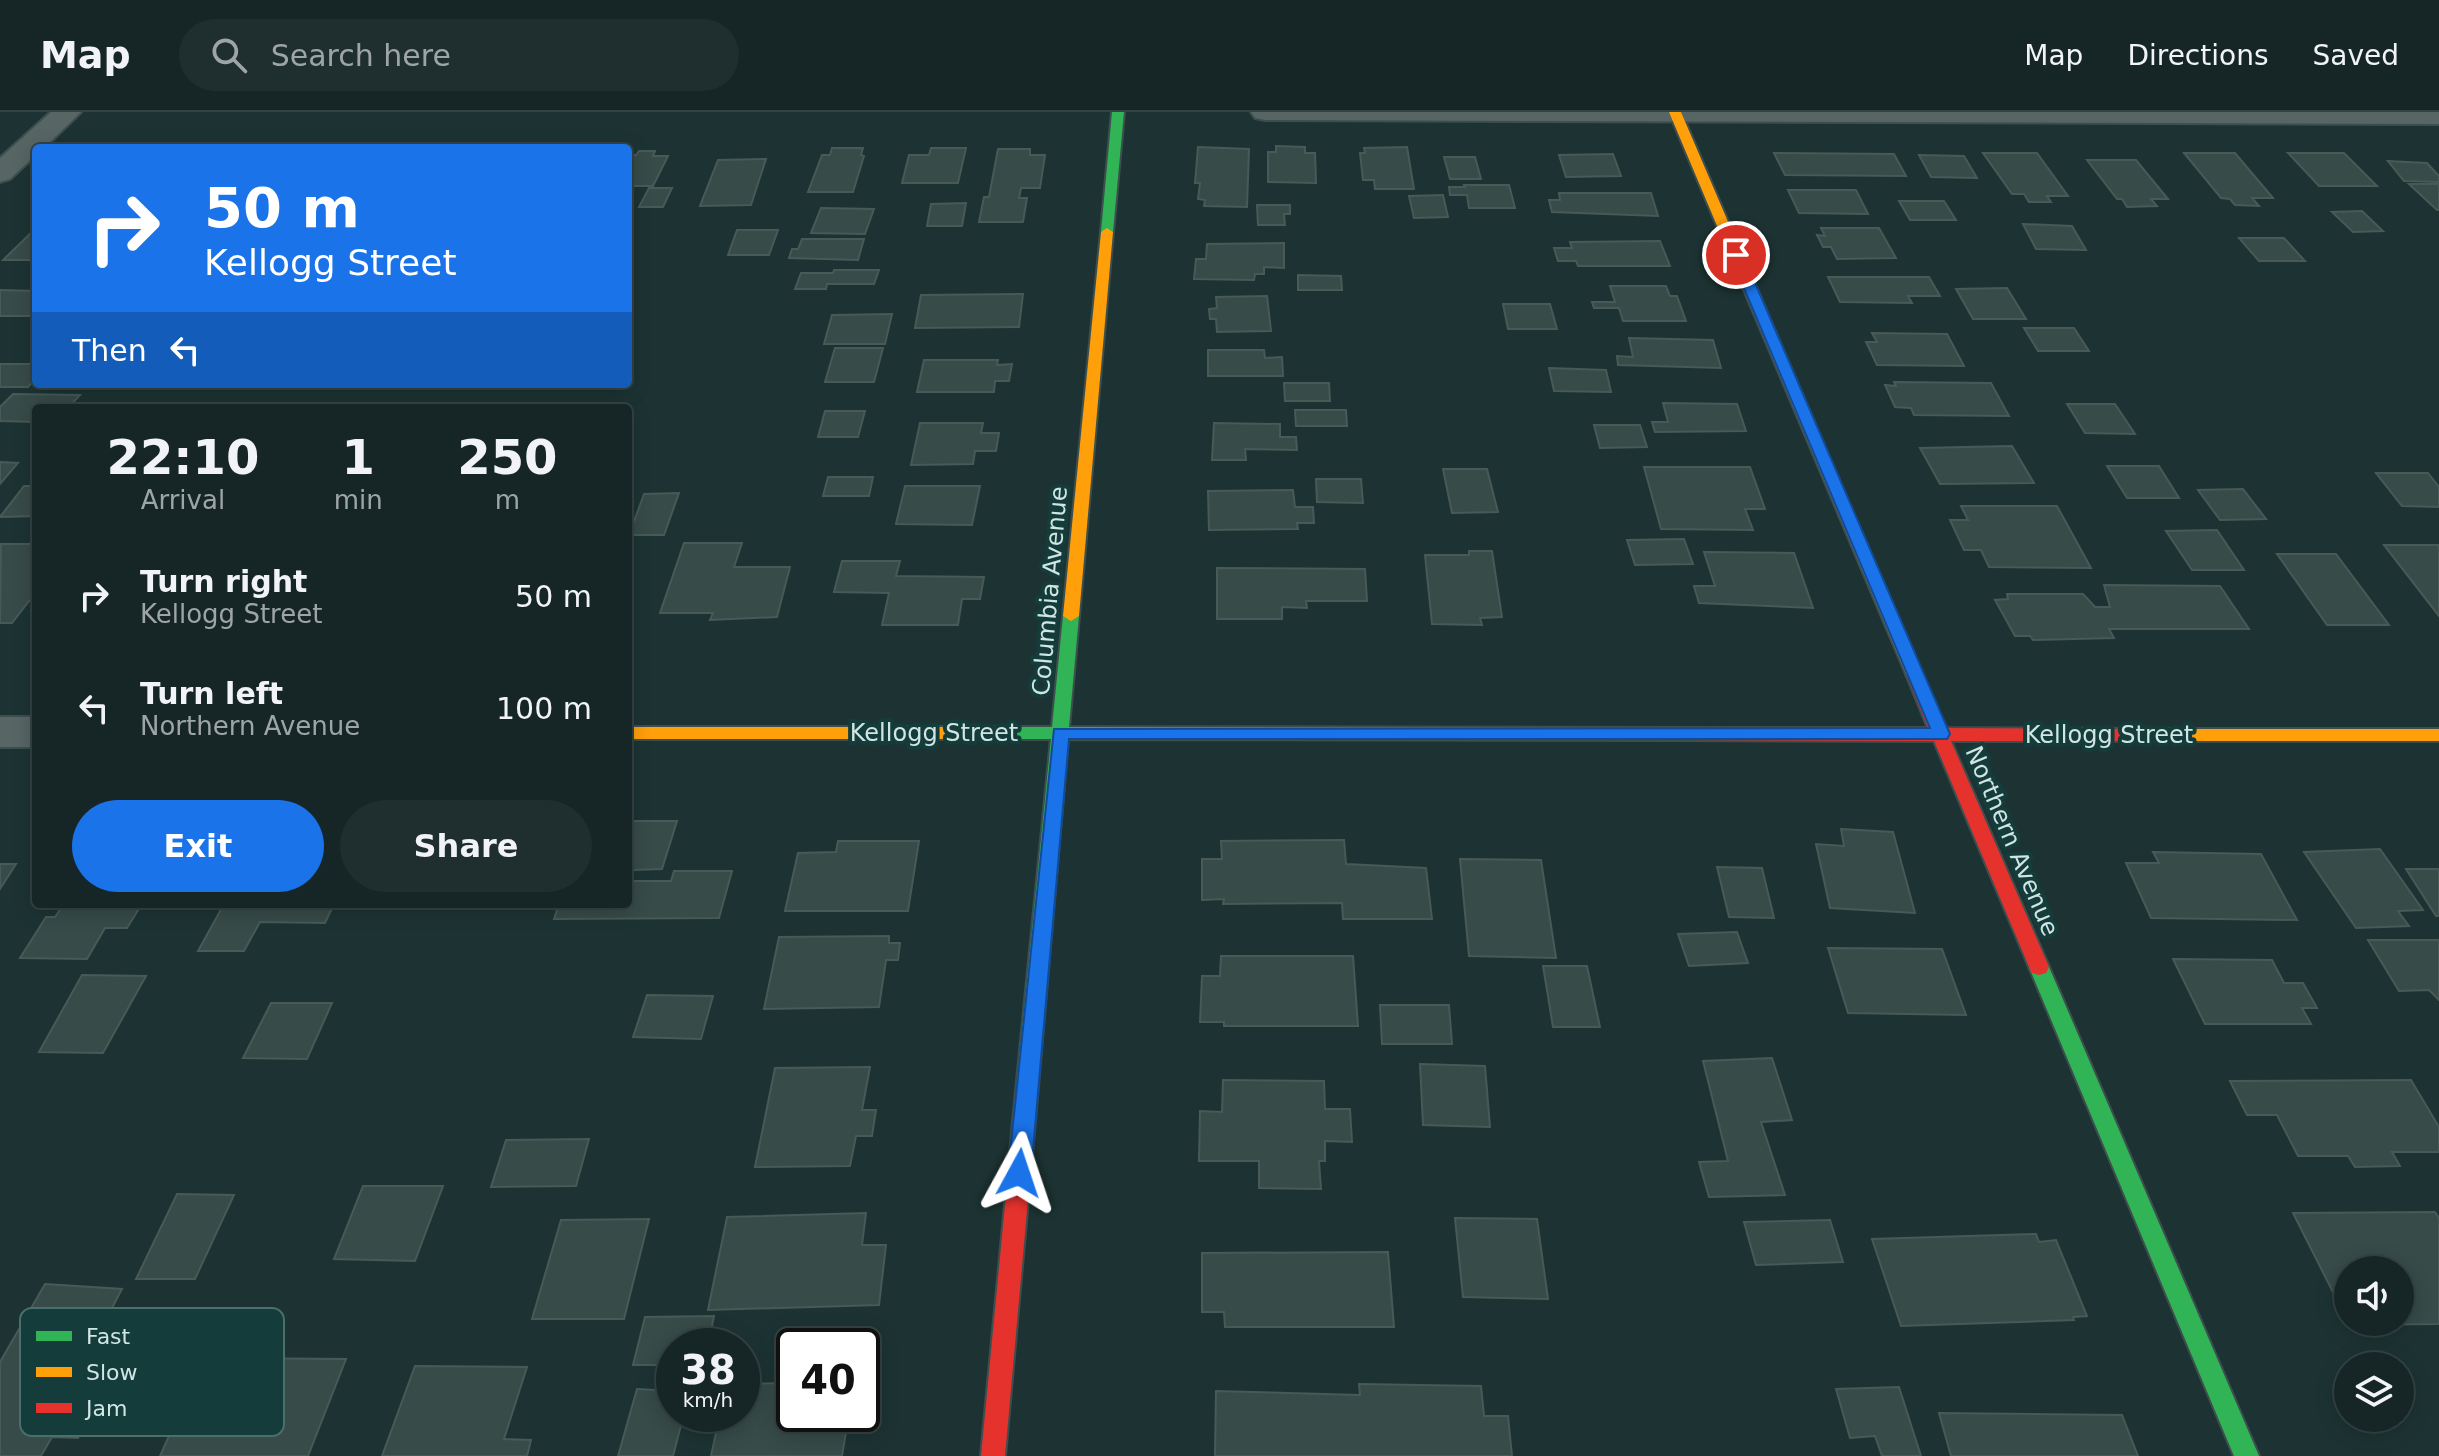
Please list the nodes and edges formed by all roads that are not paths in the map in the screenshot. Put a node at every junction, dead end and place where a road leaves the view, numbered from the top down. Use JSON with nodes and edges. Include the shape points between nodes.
{"nodes":[{"id":1,"x":67,"y":112,"type":"edge"},
{"id":2,"x":1118,"y":112,"type":"edge"},
{"id":3,"x":1265,"y":112,"type":"edge"},
{"id":4,"x":1676,"y":113,"type":"edge"},
{"id":5,"x":2439,"y":116,"type":"edge"},
{"id":6,"x":0,"y":173,"type":"edge"},
{"id":7,"x":0,"y":732,"type":"edge"},
{"id":8,"x":32,"y":732,"type":"edge"},
{"id":9,"x":632,"y":733,"type":"edge"},
{"id":10,"x":1061,"y":733,"type":"junction"},
{"id":11,"x":1941,"y":734,"type":"junction"},
{"id":12,"x":2439,"y":735,"type":"edge"},
{"id":13,"x":993,"y":1456,"type":"edge"},
{"id":14,"x":2247,"y":1456,"type":"edge"}],
"edges":[{"from":1,"to":6,"type":"street"},
{"from":2,"to":10,"type":"street","name":"Columbia Avenue"},
{"from":3,"to":4,"type":"street"},
{"from":4,"to":5,"type":"street"},
{"from":4,"to":11,"type":"street","name":"Northern Avenue"},
{"from":7,"to":8,"type":"street"},
{"from":9,"to":10,"type":"street","name":"Kellogg Street"},
{"from":10,"to":11,"type":"street","name":"Kellogg Street"},
{"from":10,"to":13,"type":"street","name":"Columbia Avenue"},
{"from":11,"to":12,"type":"street","name":"Kellogg Street"},
{"from":11,"to":14,"type":"street","name":"Northern Avenue"}]}
